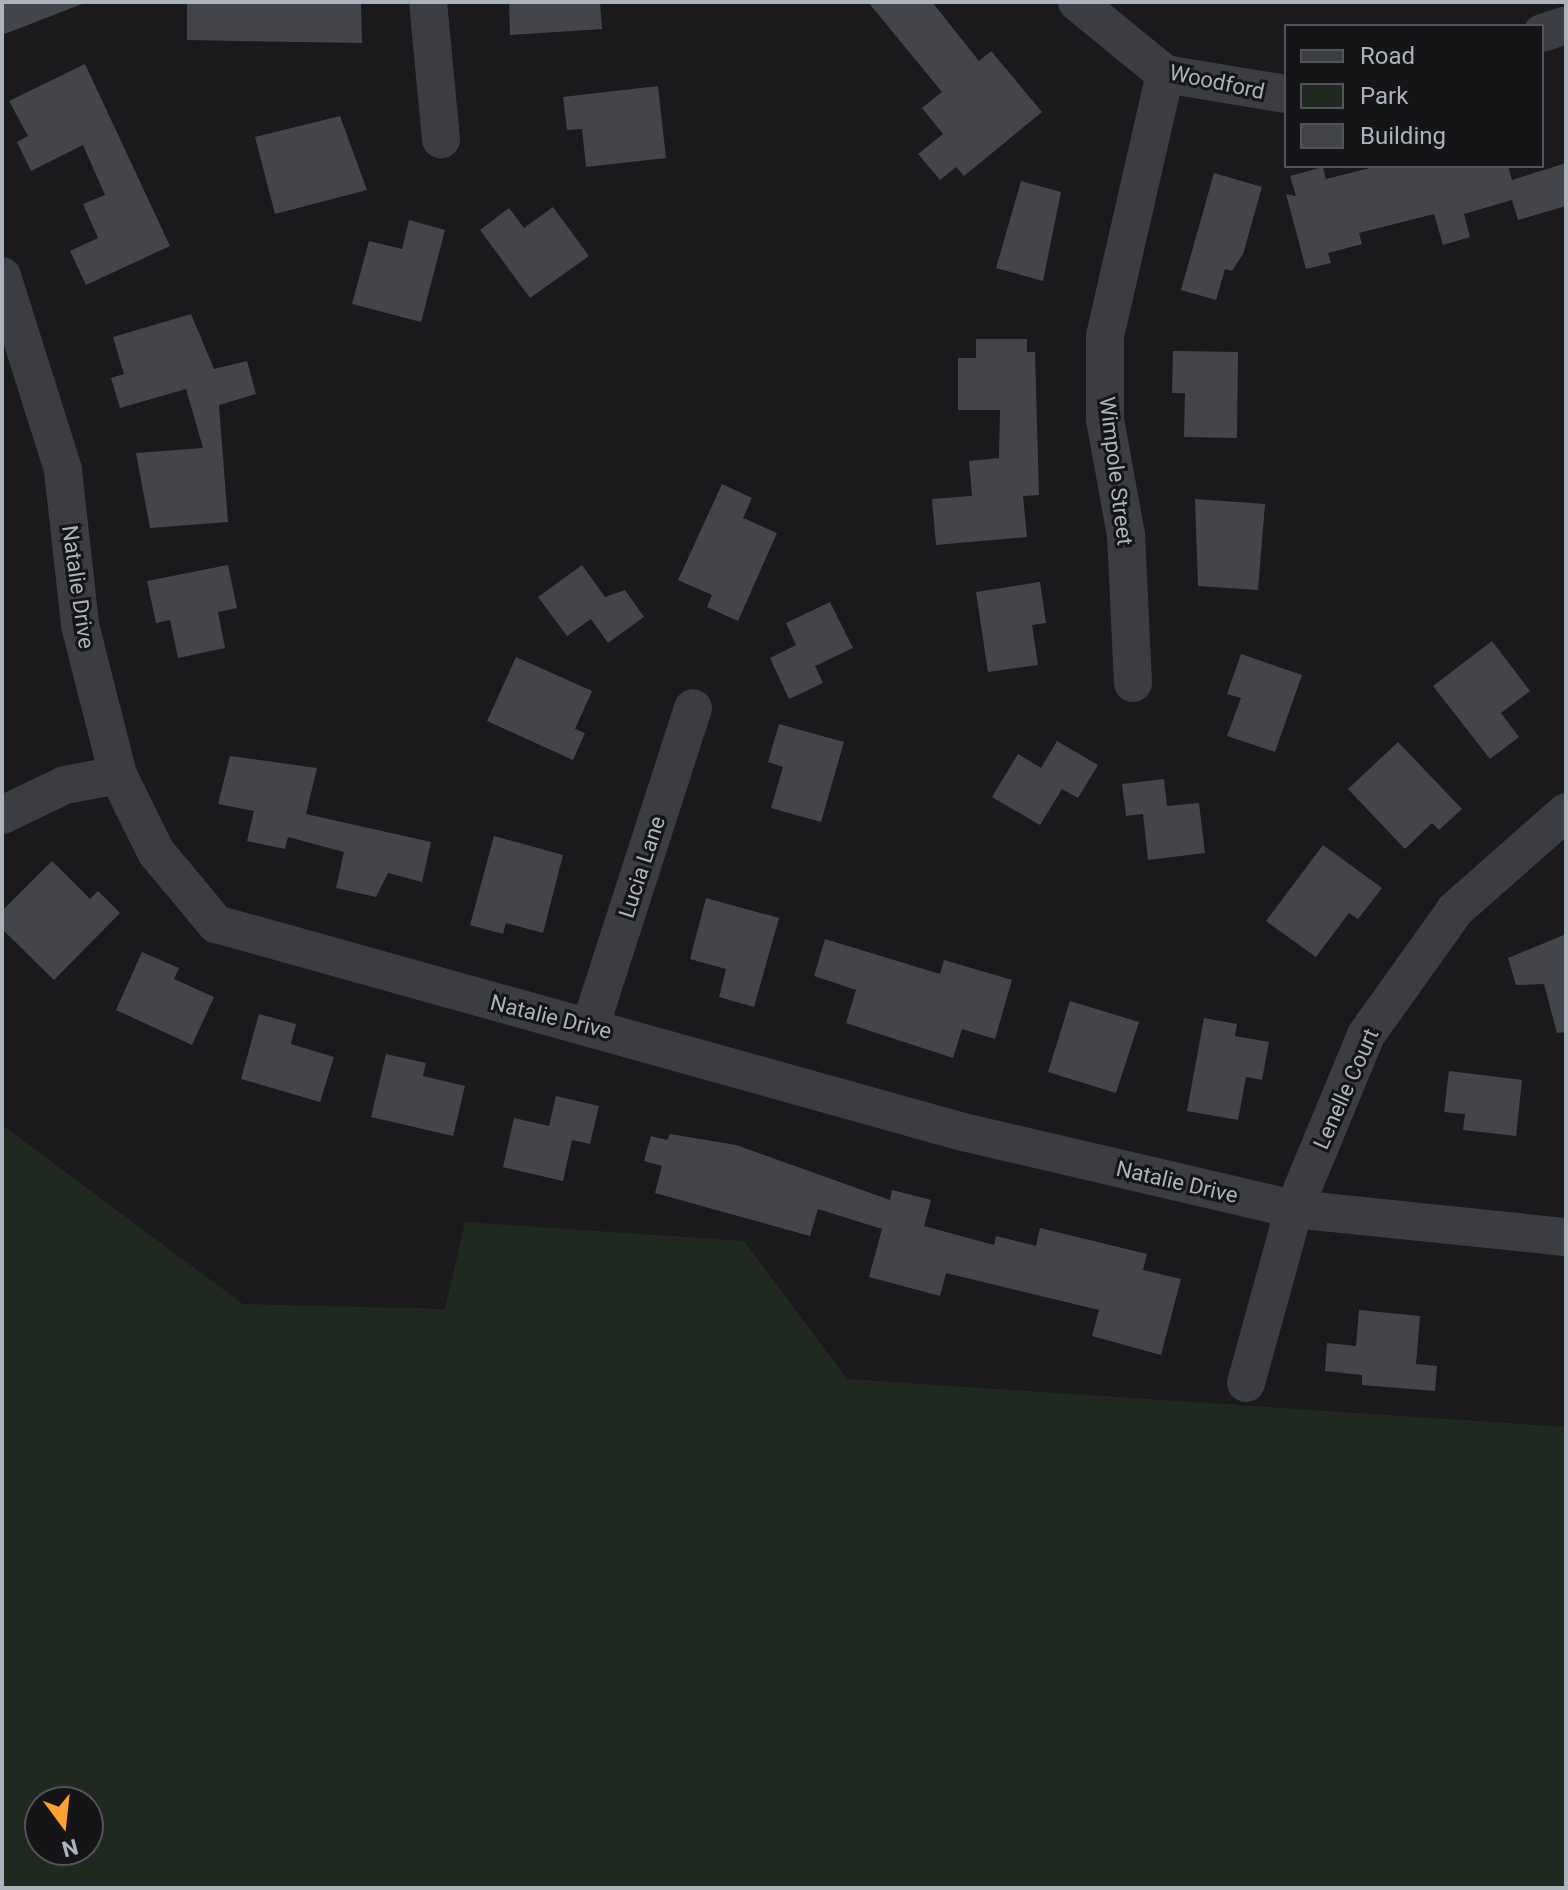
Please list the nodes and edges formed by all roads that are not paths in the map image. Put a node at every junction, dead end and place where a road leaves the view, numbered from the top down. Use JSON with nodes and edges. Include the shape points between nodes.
{"nodes":[{"id":1,"x":428,"y":2,"type":"edge"},
{"id":2,"x":1077,"y":2,"type":"edge"},
{"id":3,"x":1566,"y":25,"type":"edge"},
{"id":4,"x":1544,"y":32,"type":"edge"},
{"id":5,"x":1165,"y":74,"type":"junction"},
{"id":6,"x":1284,"y":94,"type":"edge"},
{"id":7,"x":441,"y":139,"type":"dead end"},
{"id":8,"x":2,"y":276,"type":"edge"},
{"id":9,"x":1133,"y":683,"type":"dead end"},
{"id":10,"x":693,"y":708,"type":"dead end"},
{"id":11,"x":118,"y":775,"type":"junction"},
{"id":12,"x":1566,"y":812,"type":"edge"},
{"id":13,"x":2,"y":815,"type":"edge"},
{"id":14,"x":590,"y":1027,"type":"junction"},
{"id":15,"x":1294,"y":1209,"type":"junction"},
{"id":16,"x":1566,"y":1237,"type":"edge"},
{"id":17,"x":1246,"y":1383,"type":"dead end"}],
"edges":[{"from":1,"to":7,"type":"street"},
{"from":2,"to":5,"type":"street","name":"Woodford"},
{"from":3,"to":4,"type":"street"},
{"from":5,"to":6,"type":"street","name":"Woodford"},
{"from":5,"to":9,"type":"street","name":"Wimpole Street","via":[[1105,336],[1105,420],[1126,535]]},
{"from":8,"to":11,"type":"street","name":"Natalie Drive","via":[[63,470],[80,625]]},
{"from":10,"to":14,"type":"street","name":"Lucia Lane"},
{"from":11,"to":13,"type":"street","via":[[65,785]]},
{"from":11,"to":14,"type":"street","name":"Natalie Drive","via":[[156,852],[216,924]]},
{"from":12,"to":15,"type":"street","name":"Lenelle Court","via":[[1455,910],[1410,970],[1366,1035]]},
{"from":14,"to":15,"type":"street","name":"Natalie Drive","via":[[963,1132]]},
{"from":15,"to":16,"type":"street","name":"Natalie Drive"},
{"from":15,"to":17,"type":"street","name":"Lenelle Court"}]}
